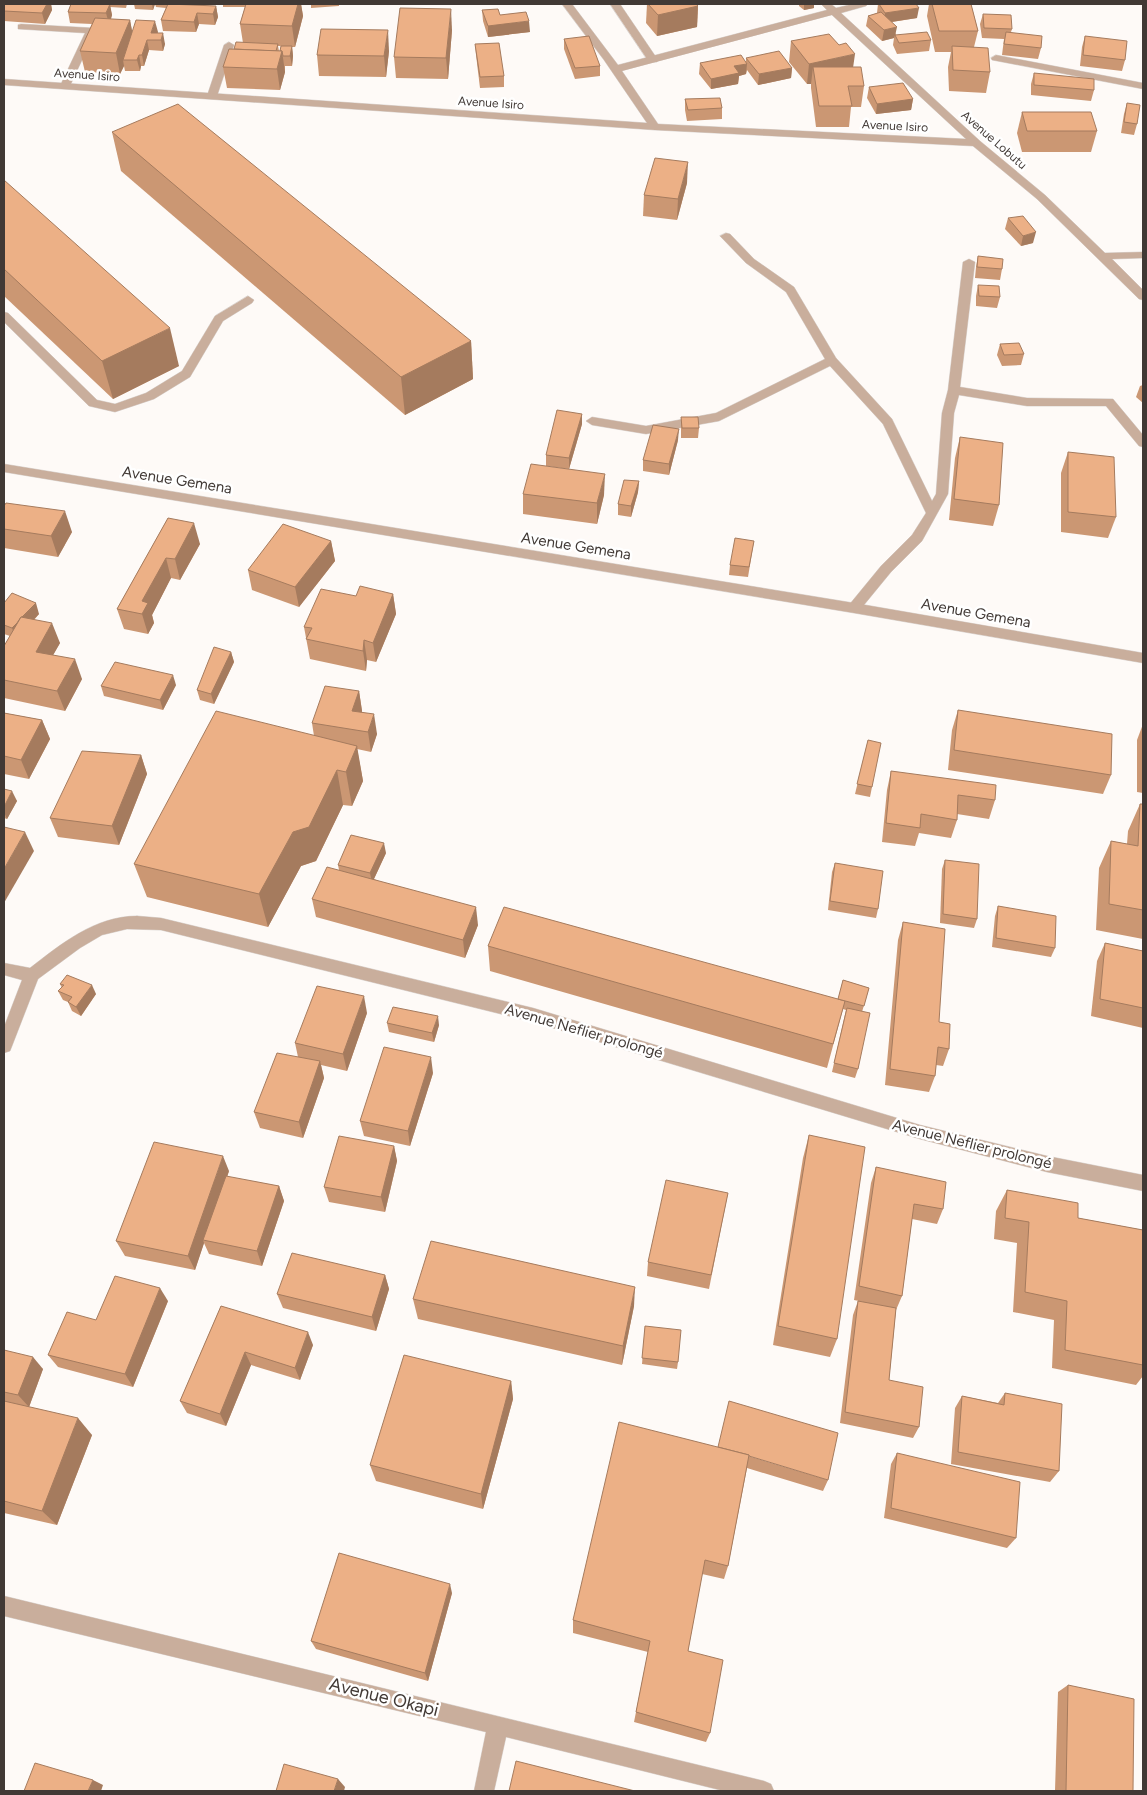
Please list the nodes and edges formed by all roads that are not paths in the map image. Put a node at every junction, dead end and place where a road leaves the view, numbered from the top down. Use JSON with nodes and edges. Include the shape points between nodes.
{"nodes":[{"id":1,"x":567,"y":4,"type":"edge"},
{"id":2,"x":615,"y":4,"type":"edge"},
{"id":3,"x":863,"y":4,"type":"edge"},
{"id":4,"x":830,"y":8,"type":"edge"},
{"id":5,"x":21,"y":27,"type":"dead end"},
{"id":6,"x":230,"y":45,"type":"dead end"},
{"id":7,"x":996,"y":58,"type":"dead end"},
{"id":8,"x":653,"y":60,"type":"junction"},
{"id":9,"x":616,"y":69,"type":"junction"},
{"id":10,"x":4,"y":82,"type":"edge"},
{"id":11,"x":65,"y":86,"type":"junction"},
{"id":12,"x":1143,"y":86,"type":"edge"},
{"id":13,"x":212,"y":96,"type":"junction"},
{"id":14,"x":655,"y":127,"type":"junction"},
{"id":15,"x":976,"y":143,"type":"junction"},
{"id":16,"x":726,"y":236,"type":"dead end"},
{"id":17,"x":1143,"y":255,"type":"edge"},
{"id":18,"x":1104,"y":256,"type":"junction"},
{"id":19,"x":969,"y":262,"type":"dead end"},
{"id":20,"x":1143,"y":296,"type":"edge"},
{"id":21,"x":248,"y":300,"type":"dead end"},
{"id":22,"x":4,"y":316,"type":"edge"},
{"id":23,"x":832,"y":360,"type":"junction"},
{"id":24,"x":954,"y":390,"type":"junction"},
{"id":25,"x":592,"y":421,"type":"dead end"},
{"id":26,"x":1143,"y":443,"type":"edge"},
{"id":27,"x":4,"y":468,"type":"edge"},
{"id":28,"x":932,"y":513,"type":"junction"},
{"id":29,"x":854,"y":608,"type":"junction"},
{"id":30,"x":1143,"y":658,"type":"edge"},
{"id":31,"x":4,"y":969,"type":"edge"},
{"id":32,"x":32,"y":976,"type":"junction"},
{"id":33,"x":4,"y":1046,"type":"edge"},
{"id":34,"x":1143,"y":1183,"type":"edge"},
{"id":35,"x":4,"y":1606,"type":"edge"},
{"id":36,"x":498,"y":1724,"type":"junction"},
{"id":37,"x":484,"y":1791,"type":"edge"},
{"id":38,"x":764,"y":1791,"type":"edge"}],
"edges":[{"from":1,"to":9,"type":"street"},
{"from":2,"to":8,"type":"street"},
{"from":3,"to":4,"type":"street"},
{"from":4,"to":8,"type":"street"},
{"from":4,"to":15,"type":"street","name":"Avenue Lobutu"},
{"from":5,"to":11,"type":"street","via":[[90,30]]},
{"from":6,"to":13,"type":"street"},
{"from":7,"to":12,"type":"street"},
{"from":8,"to":9,"type":"street"},
{"from":9,"to":14,"type":"street"},
{"from":10,"to":11,"type":"street","name":"Avenue Isiro"},
{"from":11,"to":13,"type":"street","name":"Avenue Isiro"},
{"from":13,"to":14,"type":"street","name":"Avenue Isiro"},
{"from":14,"to":15,"type":"street","name":"Avenue Isiro"},
{"from":15,"to":18,"type":"street","name":"Avenue Lobutu","via":[[1041,197]]},
{"from":16,"to":23,"type":"street","via":[[750,261],[790,290]]},
{"from":17,"to":18,"type":"street"},
{"from":18,"to":20,"type":"street","name":"Avenue Lobutu"},
{"from":19,"to":24,"type":"street"},
{"from":21,"to":22,"type":"street","via":[[219,319],[186,374],[150,396],[115,408],[93,404]]},
{"from":23,"to":25,"type":"street","via":[[719,417],[646,430]]},
{"from":23,"to":28,"type":"street","via":[[888,422]]},
{"from":24,"to":26,"type":"street","via":[[1027,402],[1109,402]]},
{"from":24,"to":28,"type":"street","via":[[948,413],[942,494]]},
{"from":27,"to":29,"type":"street","name":"Avenue Gemena"},
{"from":28,"to":29,"type":"street","via":[[917,538]]},
{"from":29,"to":30,"type":"street","name":"Avenue Gemena"},
{"from":31,"to":32,"type":"street"},
{"from":32,"to":33,"type":"street"},
{"from":32,"to":34,"type":"street","name":"Avenue Neflier prolongé","via":[[97,930],[124,923],[161,924],[533,1014],[920,1132],[1047,1164]]},
{"from":35,"to":36,"type":"street","name":"Avenue Okapi"},
{"from":36,"to":37,"type":"street"},
{"from":36,"to":38,"type":"street","name":"Avenue Okapi"}]}
